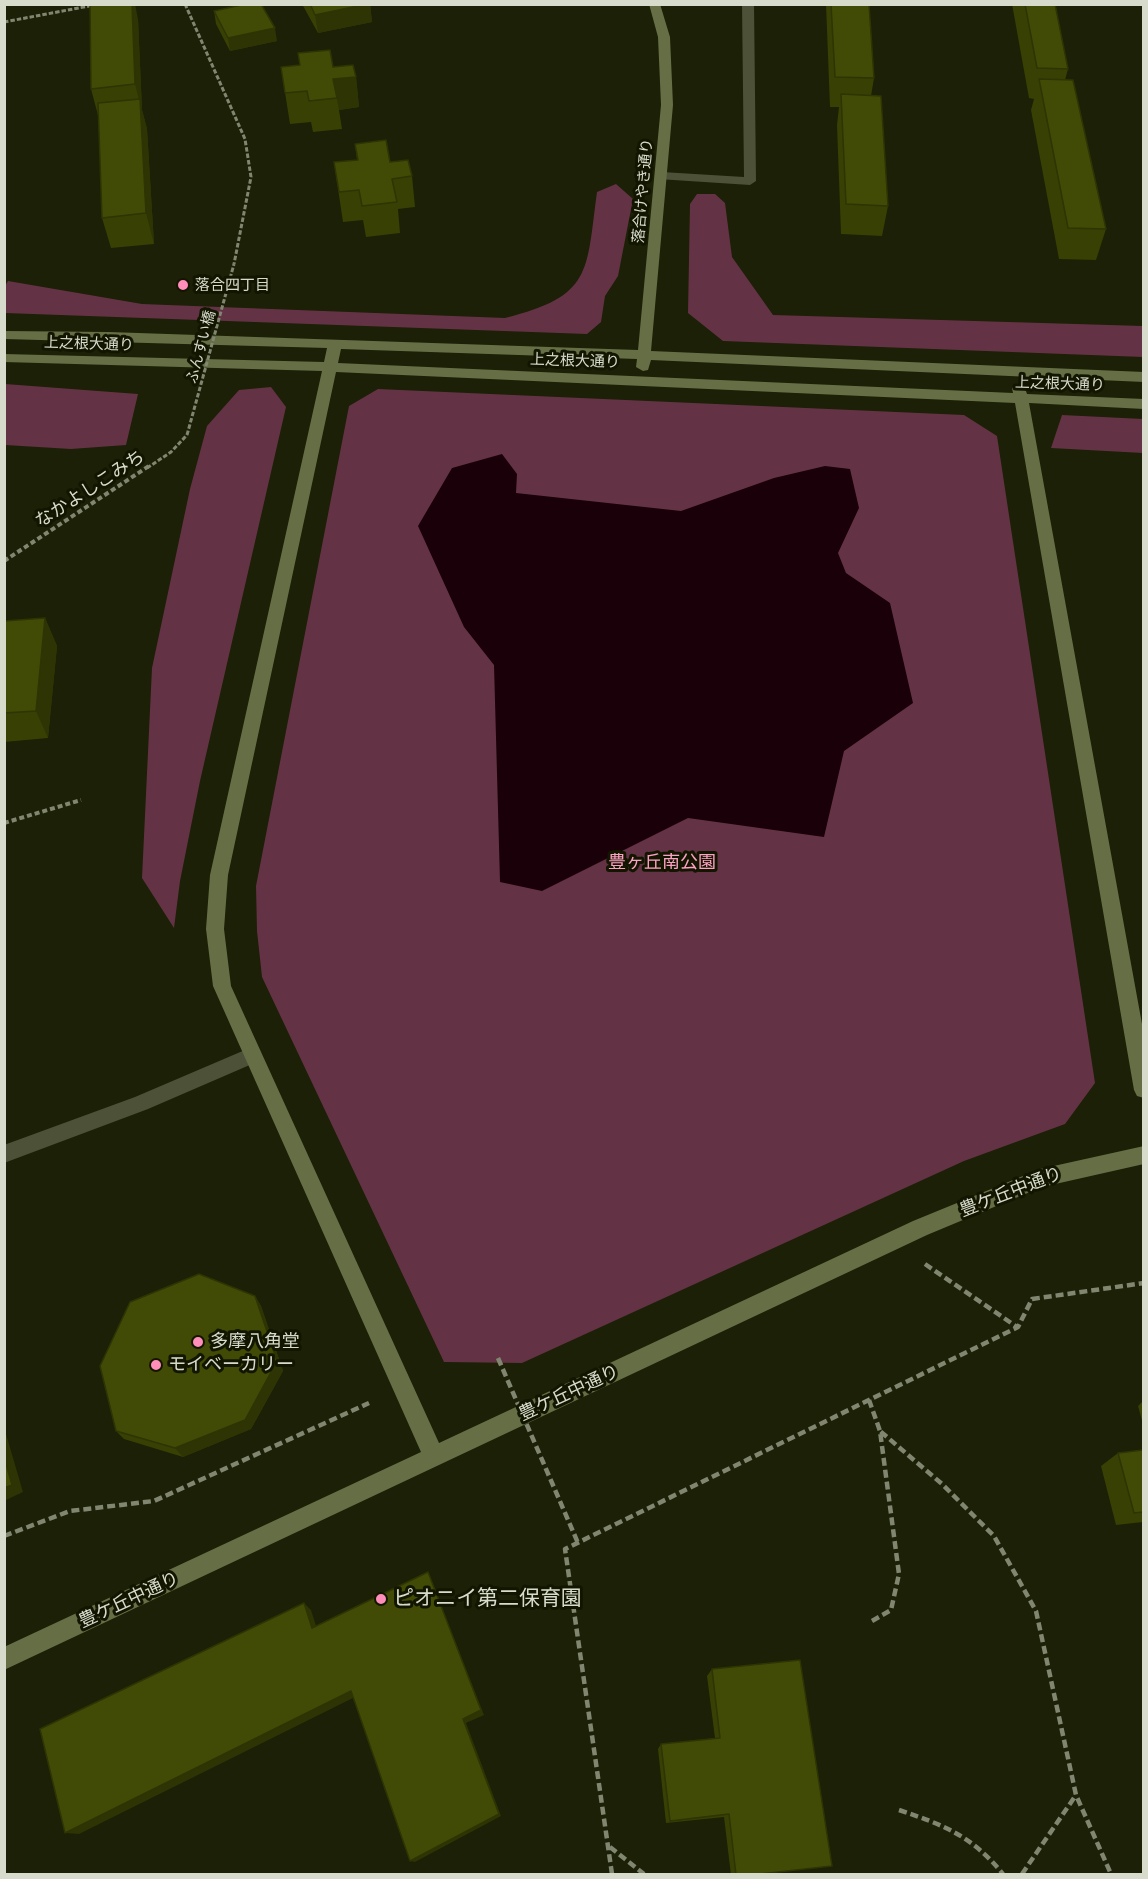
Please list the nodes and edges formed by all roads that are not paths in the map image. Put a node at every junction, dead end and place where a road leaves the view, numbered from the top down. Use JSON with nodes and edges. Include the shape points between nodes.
{"nodes":[{"id":1,"x":654,"y":4,"type":"edge"},
{"id":2,"x":748,"y":4,"type":"edge"},
{"id":3,"x":662,"y":176,"type":"junction"},
{"id":4,"x":4,"y":335,"type":"edge"},
{"id":5,"x":335,"y":344,"type":"junction"},
{"id":6,"x":644,"y":355,"type":"junction"},
{"id":7,"x":4,"y":358,"type":"edge"},
{"id":8,"x":328,"y":367,"type":"junction"},
{"id":9,"x":1017,"y":372,"type":"junction"},
{"id":10,"x":1143,"y":377,"type":"edge"},
{"id":11,"x":642,"y":381,"type":"junction"},
{"id":12,"x":1021,"y":399,"type":"junction"},
{"id":13,"x":1143,"y":404,"type":"edge"},
{"id":14,"x":252,"y":1055,"type":"junction"},
{"id":15,"x":1143,"y":1090,"type":"edge"},
{"id":16,"x":4,"y":1154,"type":"edge"},
{"id":17,"x":1143,"y":1155,"type":"edge"},
{"id":18,"x":434,"y":1456,"type":"junction"},
{"id":19,"x":4,"y":1659,"type":"edge"}],
"edges":[{"from":1,"to":3,"type":"street","name":"落合けやき通り","via":[[664,37],[668,105]]},
{"from":2,"to":3,"type":"street","via":[[750,181]]},
{"from":3,"to":6,"type":"street","name":"落合けやき通り"},
{"from":4,"to":5,"type":"street","name":"上之根大通り"},
{"from":5,"to":6,"type":"street","name":"上之根大通り"},
{"from":5,"to":8,"type":"street"},
{"from":6,"to":9,"type":"street","name":"上之根大通り"},
{"from":6,"to":11,"type":"street","name":"落合けやき通り"},
{"from":7,"to":8,"type":"street","name":"上之根大通り"},
{"from":8,"to":11,"type":"street","name":"上之根大通り"},
{"from":8,"to":14,"type":"street","via":[[219,875],[215,929],[222,986]]},
{"from":9,"to":10,"type":"street","name":"上之根大通り"},
{"from":9,"to":12,"type":"street"},
{"from":11,"to":12,"type":"street","name":"上之根大通り"},
{"from":12,"to":13,"type":"street","name":"上之根大通り"},
{"from":12,"to":15,"type":"street"},
{"from":14,"to":16,"type":"street"},
{"from":14,"to":18,"type":"street"},
{"from":17,"to":18,"type":"street","name":"豊ケ丘中通り","via":[[1040,1178],[979,1202]]},
{"from":18,"to":19,"type":"street","name":"豊ケ丘中通り"}]}
